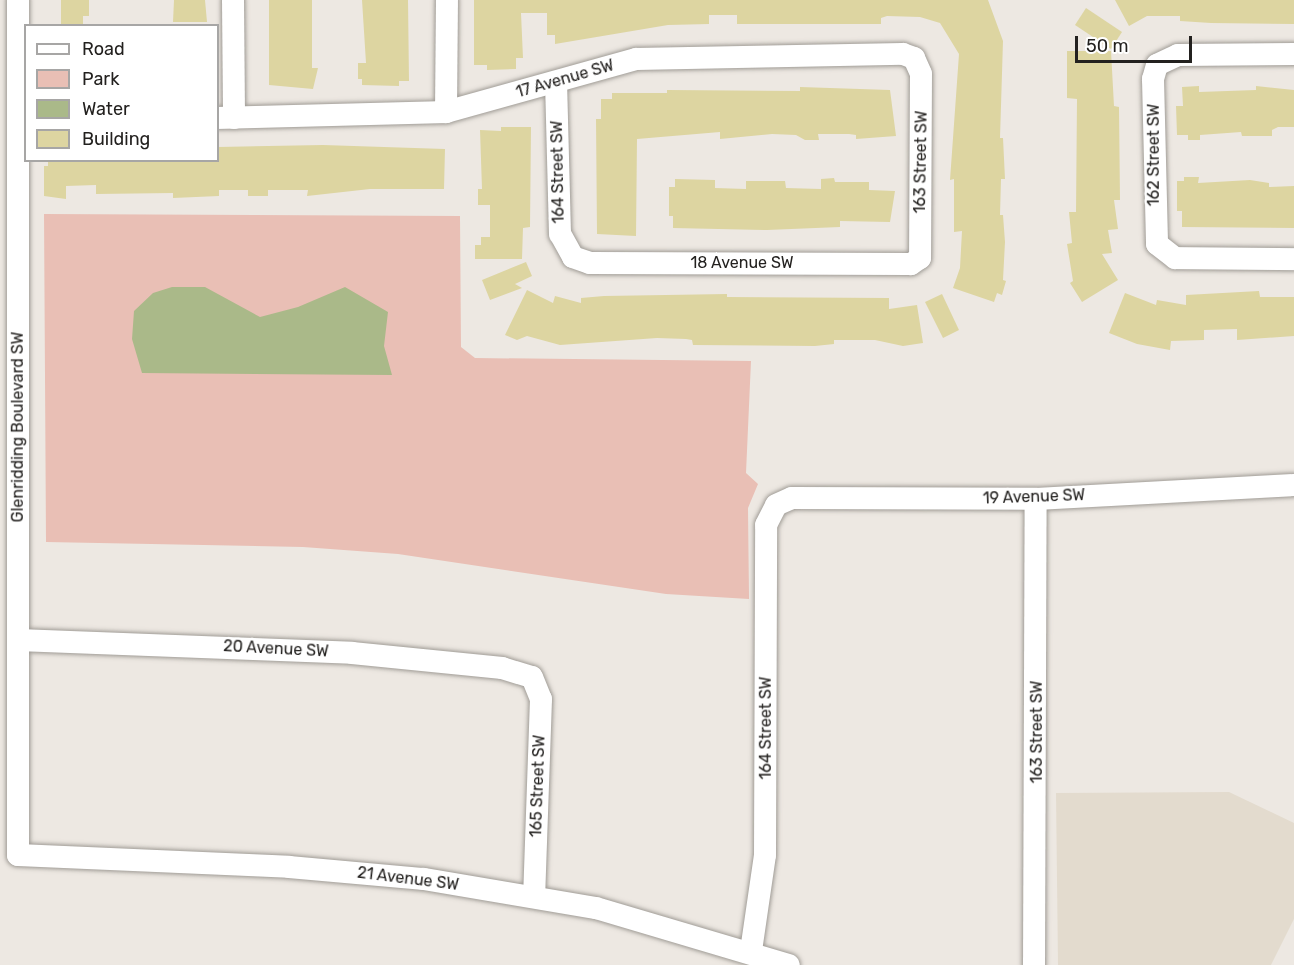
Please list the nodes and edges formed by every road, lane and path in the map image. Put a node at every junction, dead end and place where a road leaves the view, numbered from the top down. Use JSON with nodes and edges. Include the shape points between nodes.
{"nodes":[{"id":1,"x":18,"y":0,"type":"edge"},
{"id":2,"x":232,"y":0,"type":"edge"},
{"id":3,"x":447,"y":0,"type":"edge"},
{"id":4,"x":1294,"y":54,"type":"edge"},
{"id":5,"x":914,"y":58,"type":"joint"},
{"id":6,"x":556,"y":83,"type":"junction"},
{"id":7,"x":446,"y":112,"type":"junction"},
{"id":8,"x":22,"y":118,"type":"edge"},
{"id":9,"x":226,"y":118,"type":"edge"},
{"id":10,"x":573,"y":257,"type":"joint"},
{"id":11,"x":1294,"y":259,"type":"edge"},
{"id":12,"x":911,"y":264,"type":"joint"},
{"id":13,"x":9,"y":279,"type":"edge"},
{"id":14,"x":1294,"y":484,"type":"edge"},
{"id":15,"x":1036,"y":500,"type":"junction"},
{"id":16,"x":776,"y":505,"type":"joint"},
{"id":17,"x":18,"y":640,"type":"junction"},
{"id":18,"x":532,"y":677,"type":"joint"},
{"id":19,"x":18,"y":855,"type":"joint"},
{"id":20,"x":534,"y":897,"type":"junction"},
{"id":21,"x":751,"y":951,"type":"junction"},
{"id":22,"x":789,"y":965,"type":"edge"},
{"id":23,"x":1034,"y":965,"type":"edge"}],
"edges":[{"from":1,"to":8,"type":"street","name":"Glenridding Boulevard SW"},
{"from":2,"to":9,"type":"street"},
{"from":3,"to":7,"type":"street"},
{"from":4,"to":11,"type":"street","name":"162 Street SW","via":[[1165,59],[1157,65],[1153,79],[1154,232],[1163,253],[1193,259]]},
{"from":5,"to":6,"type":"street","name":"17 Avenue SW","via":[[903,54],[756,54],[636,59]]},
{"from":5,"to":12,"type":"street","name":"163 Street SW","via":[[922,93],[921,234],[920,258]]},
{"from":6,"to":7,"type":"street","name":"17 Avenue SW"},
{"from":6,"to":10,"type":"street","name":"164 Street SW","via":[[560,234]]},
{"from":7,"to":9,"type":"street","name":"17 Avenue SW"},
{"from":8,"to":13,"type":"street","name":"Glenridding Boulevard SW"},
{"from":10,"to":12,"type":"street","name":"18 Avenue SW","via":[[590,263]]},
{"from":13,"to":17,"type":"street","name":"Glenridding Boulevard SW"},
{"from":14,"to":15,"type":"street","name":"19 Avenue SW"},
{"from":15,"to":16,"type":"street","name":"19 Avenue SW","via":[[792,498]]},
{"from":15,"to":23,"type":"street","name":"163 Street SW"},
{"from":16,"to":21,"type":"street","name":"164 Street SW","via":[[766,525],[765,855]]},
{"from":17,"to":18,"type":"street","name":"20 Avenue SW","via":[[352,653],[502,668]]},
{"from":17,"to":19,"type":"street","name":"Glenridding Boulevard SW"},
{"from":18,"to":20,"type":"street","name":"165 Street SW","via":[[541,699]]},
{"from":19,"to":20,"type":"street","name":"21 Avenue SW","via":[[358,873]]},
{"from":20,"to":21,"type":"street","name":"21 Avenue SW","via":[[596,908]]},
{"from":21,"to":22,"type":"street","name":"21 Avenue SW"}]}
